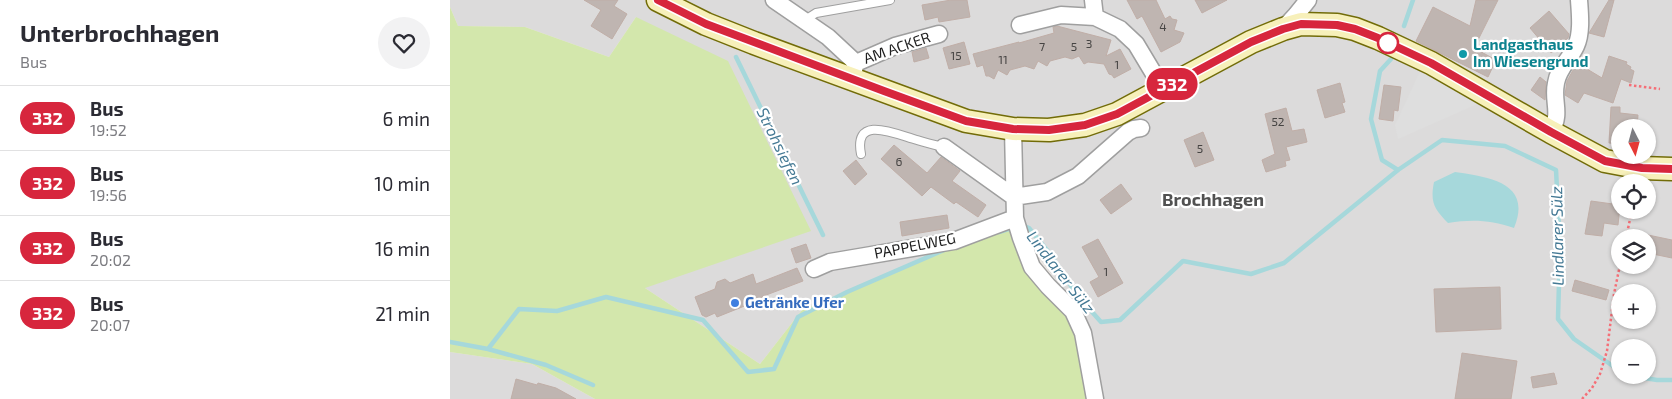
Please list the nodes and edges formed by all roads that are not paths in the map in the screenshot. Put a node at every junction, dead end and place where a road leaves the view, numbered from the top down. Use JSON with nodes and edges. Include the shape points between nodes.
{"nodes":[{"id":1,"x":658,"y":0,"type":"edge"},
{"id":2,"x":774,"y":0,"type":"edge"},
{"id":3,"x":890,"y":0,"type":"edge"},
{"id":4,"x":1093,"y":0,"type":"edge"},
{"id":5,"x":1308,"y":0,"type":"edge"},
{"id":6,"x":1579,"y":0,"type":"edge"},
{"id":7,"x":1095,"y":17,"type":"junction"},
{"id":8,"x":806,"y":20,"type":"junction"},
{"id":9,"x":1020,"y":25,"type":"dead end"},
{"id":10,"x":1283,"y":29,"type":"junction"},
{"id":11,"x":938,"y":34,"type":"dead end"},
{"id":12,"x":853,"y":71,"type":"junction"},
{"id":13,"x":1163,"y":89,"type":"junction"},
{"id":14,"x":1141,"y":128,"type":"dead end"},
{"id":15,"x":1013,"y":129,"type":"junction"},
{"id":16,"x":1551,"y":132,"type":"junction"},
{"id":17,"x":944,"y":147,"type":"joint"},
{"id":18,"x":861,"y":154,"type":"dead end"},
{"id":19,"x":1672,"y":169,"type":"edge"},
{"id":20,"x":1014,"y":197,"type":"junction"},
{"id":21,"x":1015,"y":218,"type":"junction"},
{"id":22,"x":814,"y":269,"type":"dead end"},
{"id":23,"x":1095,"y":399,"type":"edge"}],
"edges":[{"from":1,"to":12,"type":"main road","via":[[706,24]]},
{"from":2,"to":8,"type":"street","name":"AM ACKER"},
{"from":3,"to":8,"type":"lane","via":[[816,13]]},
{"from":4,"to":7,"type":"street"},
{"from":5,"to":10,"type":"street"},
{"from":6,"to":16,"type":"street","via":[[1578,41],[1557,77],[1557,115]]},
{"from":7,"to":9,"type":"street","via":[[1061,15]]},
{"from":7,"to":13,"type":"street","via":[[1120,29],[1136,44]]},
{"from":8,"to":12,"type":"street","name":"AM ACKER","via":[[828,37]]},
{"from":10,"to":13,"type":"main road","via":[[1251,42]]},
{"from":10,"to":16,"type":"main road","via":[[1301,24],[1355,29],[1431,63]]},
{"from":11,"to":12,"type":"street","name":"AM ACKER","via":[[895,46]]},
{"from":12,"to":15,"type":"main road","via":[[966,121]]},
{"from":13,"to":15,"type":"main road","via":[[1117,114],[1085,125],[1049,130]]},
{"from":14,"to":20,"type":"street","via":[[1128,132],[1078,176],[1047,192]]},
{"from":15,"to":20,"type":"street"},
{"from":16,"to":19,"type":"main road","via":[[1605,161],[1642,168]]},
{"from":17,"to":18,"type":"lane","via":[[895,132],[876,130],[862,136],[859,144]]},
{"from":17,"to":20,"type":"street"},
{"from":20,"to":21,"type":"street"},
{"from":21,"to":22,"type":"street","name":"PAPPELWEG","via":[[954,241],[830,262]]},
{"from":21,"to":23,"type":"street","via":[[1032,267],[1073,311],[1084,333]]}]}
